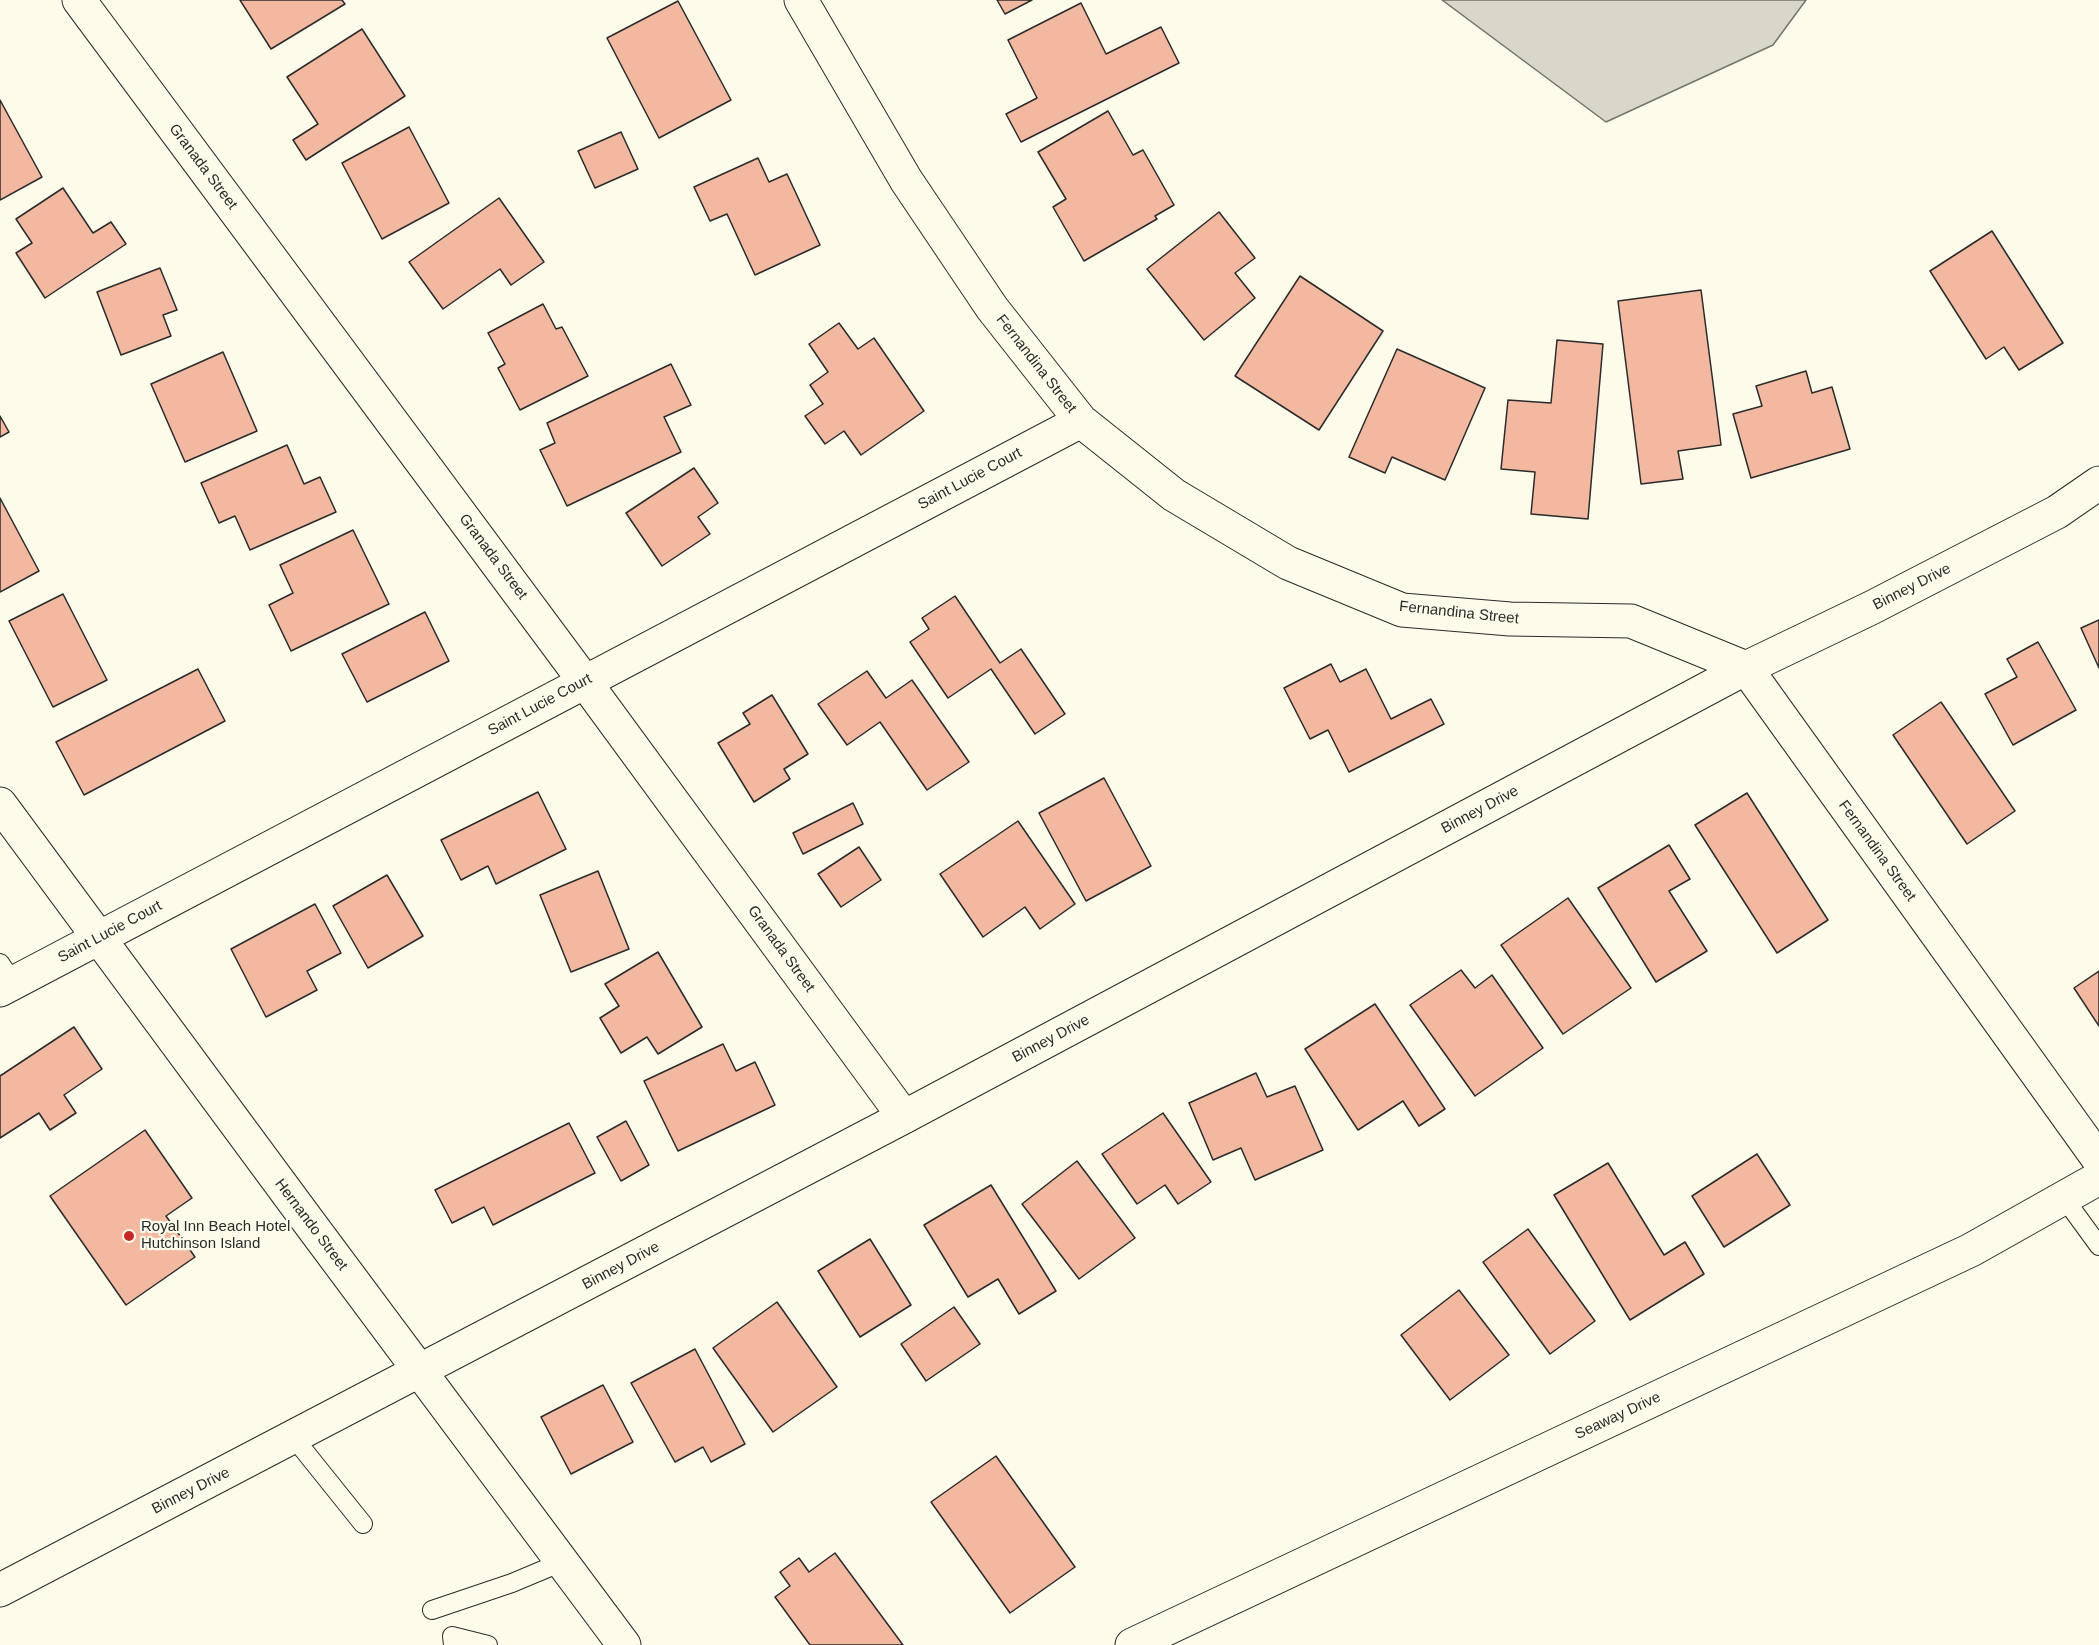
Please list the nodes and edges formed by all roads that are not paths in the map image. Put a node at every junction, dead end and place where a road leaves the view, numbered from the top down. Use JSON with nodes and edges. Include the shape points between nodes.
{"nodes":[{"id":1,"x":79,"y":0,"type":"edge"},
{"id":2,"x":801,"y":0,"type":"edge"},
{"id":3,"x":1080,"y":421,"type":"junction"},
{"id":4,"x":2099,"y":483,"type":"edge"},
{"id":5,"x":1746,"y":668,"type":"junction"},
{"id":6,"x":585,"y":682,"type":"junction"},
{"id":7,"x":0,"y":804,"type":"edge"},
{"id":8,"x":98,"y":938,"type":"junction"},
{"id":9,"x":4,"y":979,"type":"edge"},
{"id":10,"x":904,"y":1117,"type":"junction"},
{"id":11,"x":2099,"y":1160,"type":"edge"},
{"id":12,"x":2099,"y":1178,"type":"edge"},
{"id":13,"x":2064,"y":1198,"type":"junction"},
{"id":14,"x":2099,"y":1246,"type":"edge"},
{"id":15,"x":420,"y":1372,"type":"junction"},
{"id":16,"x":294,"y":1438,"type":"junction"},
{"id":17,"x":363,"y":1524,"type":"dead end"},
{"id":18,"x":562,"y":1562,"type":"junction"},
{"id":19,"x":0,"y":1590,"type":"edge"},
{"id":20,"x":432,"y":1610,"type":"dead end"},
{"id":21,"x":452,"y":1641,"type":"edge"},
{"id":22,"x":488,"y":1645,"type":"edge"},
{"id":23,"x":624,"y":1645,"type":"edge"},
{"id":24,"x":1132,"y":1645,"type":"edge"}],
"edges":[{"from":1,"to":6,"type":"street","name":"Granada Street"},
{"from":2,"to":3,"type":"street","name":"Fernandina Street","via":[[906,180],[992,308]]},
{"from":3,"to":5,"type":"street","name":"Fernandina Street","via":[[1174,495],[1288,563],[1402,610],[1510,619],[1631,621]]},
{"from":3,"to":6,"type":"street","name":"Saint Lucie Court"},
{"from":4,"to":5,"type":"street","name":"Binney Drive","via":[[2057,512]]},
{"from":5,"to":10,"type":"street","name":"Binney Drive"},
{"from":5,"to":11,"type":"street","name":"Fernandina Street"},
{"from":6,"to":8,"type":"street","name":"Saint Lucie Court"},
{"from":6,"to":10,"type":"street","name":"Granada Street"},
{"from":7,"to":8,"type":"street","name":"Hernando Street"},
{"from":8,"to":9,"type":"street","name":"Saint Lucie Court"},
{"from":8,"to":15,"type":"street","name":"Hernando Street"},
{"from":10,"to":15,"type":"street","name":"Binney Drive"},
{"from":12,"to":13,"type":"street","name":"Seaway Drive"},
{"from":13,"to":14,"type":"lane"},
{"from":13,"to":24,"type":"street","name":"Seaway Drive","via":[[1971,1250]]},
{"from":15,"to":16,"type":"street","name":"Binney Drive"},
{"from":15,"to":18,"type":"street","name":"Hernando Street"},
{"from":16,"to":17,"type":"lane"},
{"from":16,"to":19,"type":"street","name":"Binney Drive"},
{"from":18,"to":20,"type":"lane"},
{"from":18,"to":23,"type":"street","name":"Hernando Street"},
{"from":21,"to":22,"type":"lane","via":[[473,1640]]}]}
